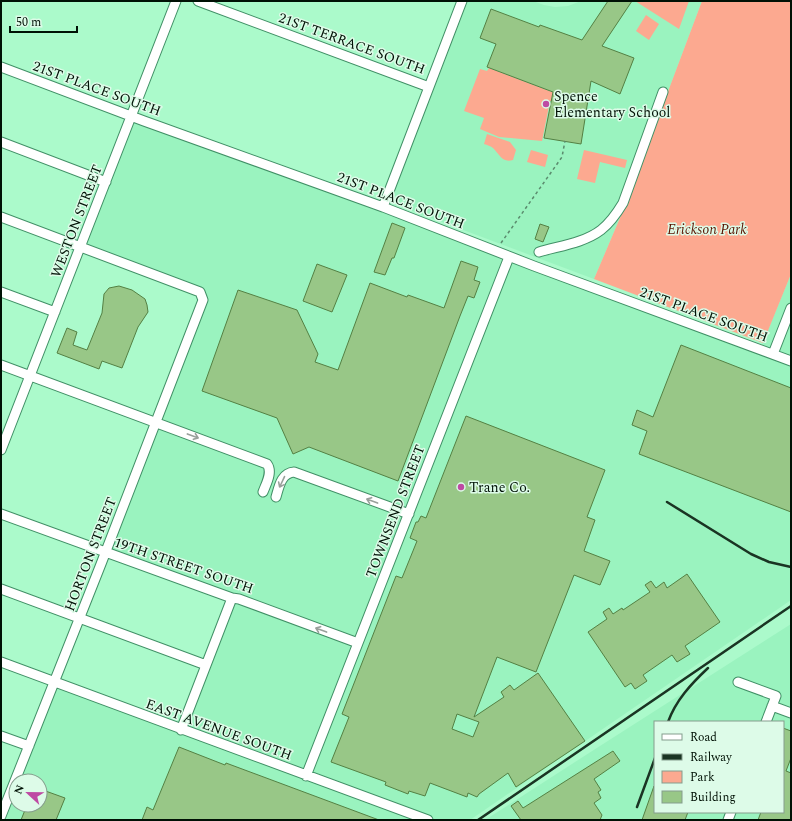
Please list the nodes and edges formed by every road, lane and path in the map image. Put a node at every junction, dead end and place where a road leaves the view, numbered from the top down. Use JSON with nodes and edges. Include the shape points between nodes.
{"nodes":[{"id":1,"x":176,"y":1,"type":"edge"},
{"id":2,"x":198,"y":1,"type":"edge"},
{"id":3,"x":462,"y":1,"type":"edge"},
{"id":4,"x":1,"y":67,"type":"edge"},
{"id":5,"x":429,"y":87,"type":"junction"},
{"id":6,"x":663,"y":92,"type":"dead end"},
{"id":7,"x":132,"y":116,"type":"junction"},
{"id":8,"x":565,"y":141,"type":"dead end"},
{"id":9,"x":1,"y":142,"type":"edge"},
{"id":10,"x":106,"y":182,"type":"junction"},
{"id":11,"x":383,"y":207,"type":"junction"},
{"id":12,"x":1,"y":217,"type":"edge"},
{"id":13,"x":80,"y":247,"type":"junction"},
{"id":14,"x":497,"y":252,"type":"junction"},
{"id":15,"x":539,"y":252,"type":"dead end"},
{"id":16,"x":509,"y":257,"type":"junction"},
{"id":17,"x":1,"y":292,"type":"edge"},
{"id":18,"x":791,"y":308,"type":"edge"},
{"id":19,"x":55,"y":312,"type":"junction"},
{"id":20,"x":773,"y":354,"type":"junction"},
{"id":21,"x":791,"y":361,"type":"edge"},
{"id":22,"x":1,"y":365,"type":"edge"},
{"id":23,"x":30,"y":376,"type":"junction"},
{"id":24,"x":156,"y":423,"type":"junction"},
{"id":25,"x":2,"y":444,"type":"edge"},
{"id":26,"x":263,"y":492,"type":"dead end"},
{"id":27,"x":276,"y":497,"type":"dead end"},
{"id":28,"x":1,"y":514,"type":"edge"},
{"id":29,"x":409,"y":514,"type":"junction"},
{"id":30,"x":106,"y":553,"type":"junction"},
{"id":31,"x":1,"y":589,"type":"edge"},
{"id":32,"x":232,"y":598,"type":"junction"},
{"id":33,"x":80,"y":617,"type":"junction"},
{"id":34,"x":358,"y":643,"type":"junction"},
{"id":35,"x":1,"y":662,"type":"edge"},
{"id":36,"x":206,"y":665,"type":"junction"},
{"id":37,"x":55,"y":682,"type":"junction"},
{"id":38,"x":738,"y":682,"type":"dead end"},
{"id":39,"x":772,"y":706,"type":"junction"},
{"id":40,"x":791,"y":713,"type":"edge"},
{"id":41,"x":766,"y":721,"type":"edge"},
{"id":42,"x":181,"y":730,"type":"junction"},
{"id":43,"x":1,"y":736,"type":"edge"},
{"id":44,"x":29,"y":746,"type":"junction"},
{"id":45,"x":306,"y":776,"type":"junction"},
{"id":46,"x":2,"y":810,"type":"edge"},
{"id":47,"x":428,"y":820,"type":"edge"}],
"edges":[{"from":1,"to":7,"type":"street","name":"WESTON STREET"},
{"from":2,"to":5,"type":"street","name":"21ST TERRACE SOUTH"},
{"from":3,"to":5,"type":"street"},
{"from":4,"to":7,"type":"street","name":"21ST PLACE SOUTH"},
{"from":5,"to":11,"type":"street"},
{"from":6,"to":15,"type":"street","via":[[623,203],[614,217],[601,230],[583,240]]},
{"from":7,"to":10,"type":"street","name":"WESTON STREET"},
{"from":7,"to":11,"type":"street","name":"21ST PLACE SOUTH"},
{"from":8,"to":14,"type":"path","via":[[562,157],[501,241]]},
{"from":9,"to":10,"type":"street"},
{"from":10,"to":13,"type":"street","name":"WESTON STREET"},
{"from":11,"to":14,"type":"street","name":"21ST PLACE SOUTH"},
{"from":12,"to":13,"type":"street"},
{"from":13,"to":19,"type":"street","name":"WESTON STREET"},
{"from":13,"to":24,"type":"street","name":"HORTON STREET","via":[[200,292],[203,300]]},
{"from":14,"to":16,"type":"street","name":"21ST PLACE SOUTH"},
{"from":16,"to":20,"type":"street","name":"21ST PLACE SOUTH"},
{"from":16,"to":29,"type":"street","name":"TOWNSEND STREET"},
{"from":17,"to":19,"type":"street"},
{"from":18,"to":20,"type":"street"},
{"from":19,"to":23,"type":"street","name":"WESTON STREET"},
{"from":20,"to":21,"type":"street","name":"21ST PLACE SOUTH"},
{"from":22,"to":23,"type":"street"},
{"from":23,"to":24,"type":"street"},
{"from":23,"to":25,"type":"street","name":"WESTON STREET"},
{"from":24,"to":26,"type":"street","one_way":true,"via":[[267,464],[270,471]]},
{"from":24,"to":30,"type":"street","name":"HORTON STREET"},
{"from":29,"to":27,"type":"street","one_way":true,"via":[[294,472],[283,477]]},
{"from":28,"to":30,"type":"street","name":"19TH STREET SOUTH"},
{"from":29,"to":34,"type":"street","name":"TOWNSEND STREET"},
{"from":30,"to":32,"type":"street","name":"19TH STREET SOUTH"},
{"from":30,"to":33,"type":"street","name":"HORTON STREET"},
{"from":31,"to":33,"type":"street"},
{"from":34,"to":32,"type":"street","name":"19TH STREET SOUTH","one_way":true},
{"from":32,"to":36,"type":"street"},
{"from":33,"to":36,"type":"street"},
{"from":33,"to":37,"type":"street","name":"HORTON STREET"},
{"from":34,"to":45,"type":"street","name":"TOWNSEND STREET"},
{"from":35,"to":37,"type":"street","name":"EAST AVENUE SOUTH"},
{"from":36,"to":42,"type":"street"},
{"from":37,"to":42,"type":"street","name":"EAST AVENUE SOUTH"},
{"from":37,"to":44,"type":"street","name":"HORTON STREET"},
{"from":38,"to":39,"type":"street","via":[[776,696]]},
{"from":39,"to":40,"type":"street"},
{"from":39,"to":41,"type":"street"},
{"from":42,"to":45,"type":"street","name":"EAST AVENUE SOUTH"},
{"from":43,"to":44,"type":"street"},
{"from":44,"to":46,"type":"street","name":"HORTON STREET"},
{"from":45,"to":47,"type":"street","name":"EAST AVENUE SOUTH"}]}
